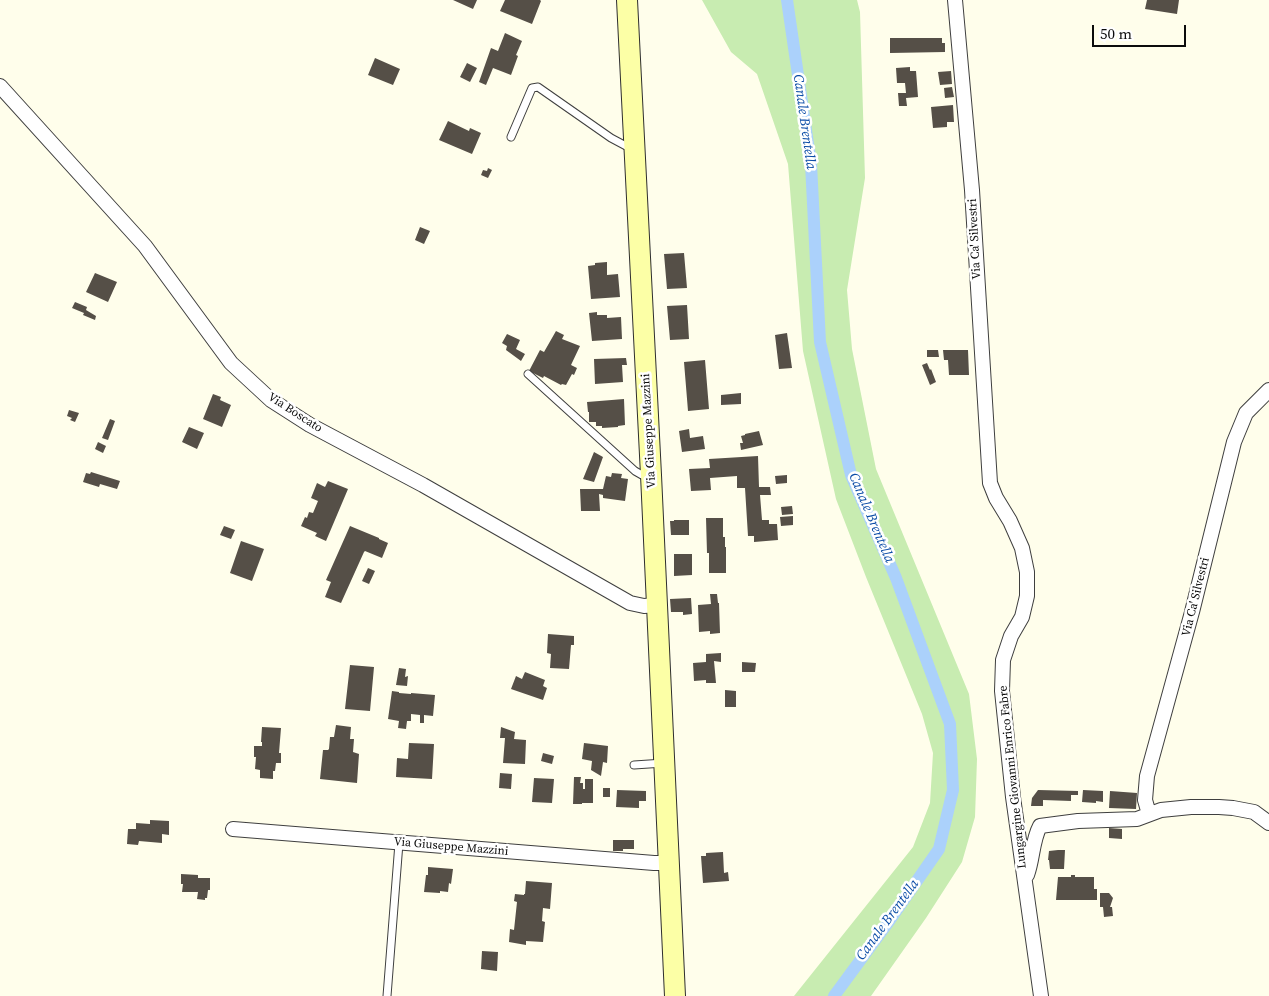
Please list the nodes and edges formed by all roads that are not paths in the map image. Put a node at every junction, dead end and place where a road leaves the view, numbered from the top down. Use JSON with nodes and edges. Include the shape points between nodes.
{"nodes":[{"id":1,"x":627,"y":0,"type":"edge"},
{"id":2,"x":955,"y":0,"type":"edge"},
{"id":3,"x":0,"y":86,"type":"edge"},
{"id":4,"x":511,"y":137,"type":"dead end"},
{"id":5,"x":635,"y":146,"type":"junction"},
{"id":6,"x":528,"y":374,"type":"dead end"},
{"id":7,"x":1269,"y":390,"type":"edge"},
{"id":8,"x":651,"y":475,"type":"junction"},
{"id":9,"x":989,"y":477,"type":"joint"},
{"id":10,"x":657,"y":605,"type":"junction"},
{"id":11,"x":664,"y":763,"type":"junction"},
{"id":12,"x":634,"y":765,"type":"dead end"},
{"id":13,"x":1149,"y":814,"type":"junction"},
{"id":14,"x":1269,"y":823,"type":"edge"},
{"id":15,"x":233,"y":829,"type":"dead end"},
{"id":16,"x":399,"y":843,"type":"junction"},
{"id":17,"x":668,"y":863,"type":"junction"},
{"id":18,"x":1025,"y":880,"type":"junction"},
{"id":19,"x":387,"y":996,"type":"edge"},
{"id":20,"x":674,"y":996,"type":"edge"},
{"id":21,"x":1041,"y":996,"type":"edge"}],
"edges":[{"from":1,"to":5,"type":"main road","name":"Via Giuseppe Mazzini"},
{"from":2,"to":9,"type":"street","name":"Via Ca' Silvestri","via":[[972,190]]},
{"from":3,"to":10,"type":"street","name":"Via Boscato","via":[[145,246],[231,363],[271,400],[310,425],[630,602]]},
{"from":4,"to":5,"type":"lane","via":[[532,88],[538,87],[611,138],[626,146]]},
{"from":5,"to":8,"type":"main road","name":"Via Giuseppe Mazzini"},
{"from":6,"to":8,"type":"lane","via":[[635,471]]},
{"from":7,"to":13,"type":"street","name":"Via Ca' Silvestri","via":[[1246,413],[1234,442],[1147,776],[1145,800]]},
{"from":8,"to":10,"type":"main road","name":"Via Giuseppe Mazzini"},
{"from":9,"to":18,"type":"street","name":"Lungargine Giovanni Enrico Fabre","via":[[991,488],[1022,548],[1027,572],[1027,596],[1022,617],[1011,636],[1003,660],[1002,676],[1008,753]]},
{"from":10,"to":11,"type":"main road","name":"Via Giuseppe Mazzini"},
{"from":11,"to":12,"type":"lane"},
{"from":11,"to":17,"type":"main road","name":"Via Giuseppe Mazzini"},
{"from":13,"to":14,"type":"street","name":"Lungargine Giovanni Enrico Fabre","via":[[1161,810],[1233,808],[1254,812]]},
{"from":13,"to":18,"type":"street","name":"Lungargine Giovanni Enrico Fabre","via":[[1137,819],[1040,826]]},
{"from":15,"to":16,"type":"street","name":"Via Giuseppe Mazzini"},
{"from":16,"to":17,"type":"street","name":"Via Giuseppe Mazzini"},
{"from":16,"to":19,"type":"lane"},
{"from":17,"to":20,"type":"main road","name":"Via Giuseppe Mazzini"},
{"from":18,"to":21,"type":"street","name":"Lungargine Giovanni Enrico Fabre"}]}
